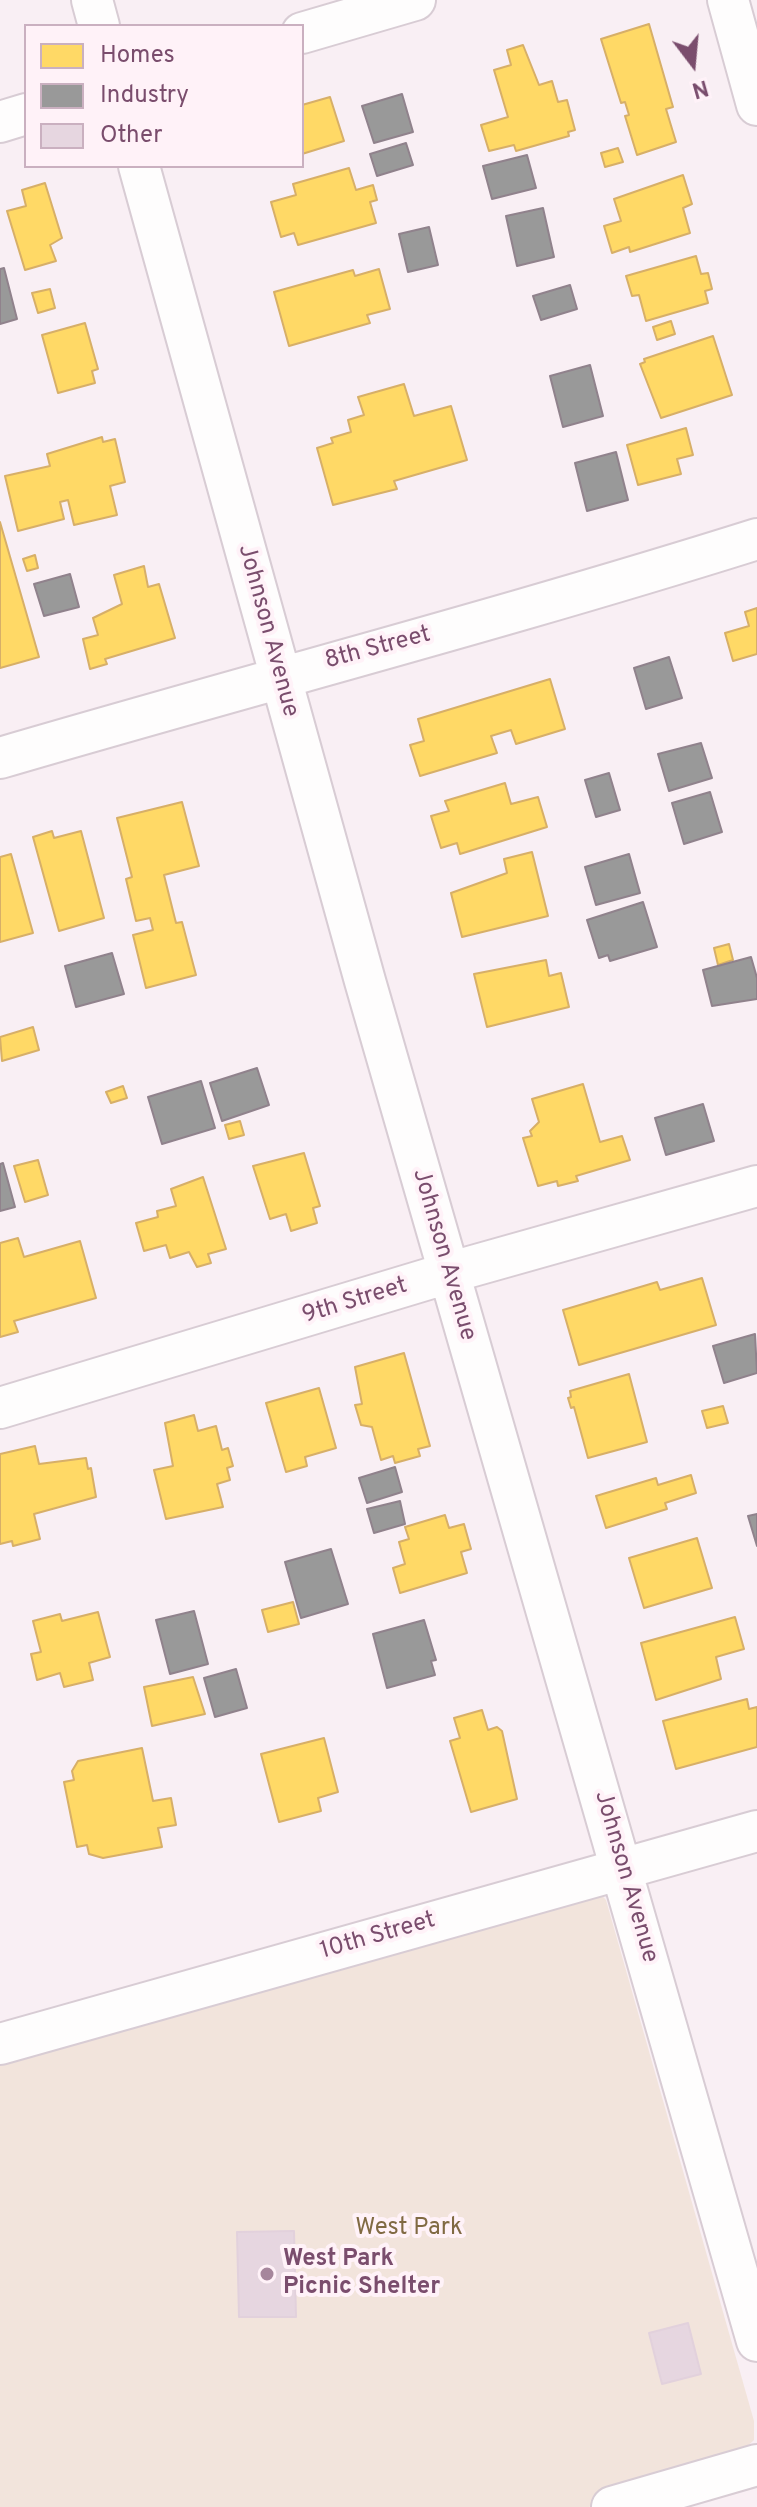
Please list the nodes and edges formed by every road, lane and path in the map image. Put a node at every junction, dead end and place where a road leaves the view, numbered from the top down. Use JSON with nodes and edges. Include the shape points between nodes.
{"nodes":[{"id":1,"x":92,"y":0,"type":"edge"},
{"id":2,"x":415,"y":0,"type":"edge"},
{"id":3,"x":728,"y":0,"type":"edge"},
{"id":4,"x":98,"y":24,"type":"edge"},
{"id":5,"x":304,"y":32,"type":"edge"},
{"id":6,"x":757,"y":105,"type":"edge"},
{"id":7,"x":24,"y":115,"type":"edge"},
{"id":8,"x":0,"y":122,"type":"edge"},
{"id":9,"x":140,"y":168,"type":"edge"},
{"id":10,"x":757,"y":539,"type":"edge"},
{"id":11,"x":278,"y":676,"type":"junction"},
{"id":12,"x":0,"y":758,"type":"edge"},
{"id":13,"x":757,"y":1186,"type":"edge"},
{"id":14,"x":448,"y":1273,"type":"junction"},
{"id":15,"x":0,"y":1408,"type":"edge"},
{"id":16,"x":757,"y":1831,"type":"edge"},
{"id":17,"x":623,"y":1869,"type":"junction"},
{"id":18,"x":0,"y":2044,"type":"edge"},
{"id":19,"x":757,"y":2341,"type":"edge"},
{"id":20,"x":757,"y":2465,"type":"edge"},
{"id":21,"x":705,"y":2492,"type":"edge"},
{"id":22,"x":612,"y":2507,"type":"edge"}],
"edges":[{"from":1,"to":4,"type":"street"},
{"from":2,"to":5,"type":"street"},
{"from":3,"to":6,"type":"street"},
{"from":7,"to":8,"type":"street"},
{"from":9,"to":11,"type":"street","name":"Johnson Avenue"},
{"from":10,"to":11,"type":"street","name":"8th Street","via":[[583,594]]},
{"from":11,"to":12,"type":"street","name":"8th Street"},
{"from":11,"to":14,"type":"street","name":"Johnson Avenue"},
{"from":13,"to":14,"type":"street","name":"9th Street"},
{"from":14,"to":15,"type":"street","name":"9th Street"},
{"from":14,"to":17,"type":"street","name":"Johnson Avenue"},
{"from":16,"to":17,"type":"street","name":"10th Street"},
{"from":17,"to":18,"type":"street","name":"10th Street"},
{"from":17,"to":19,"type":"street","name":"Johnson Avenue"},
{"from":20,"to":21,"type":"street"},
{"from":21,"to":22,"type":"street"}]}
